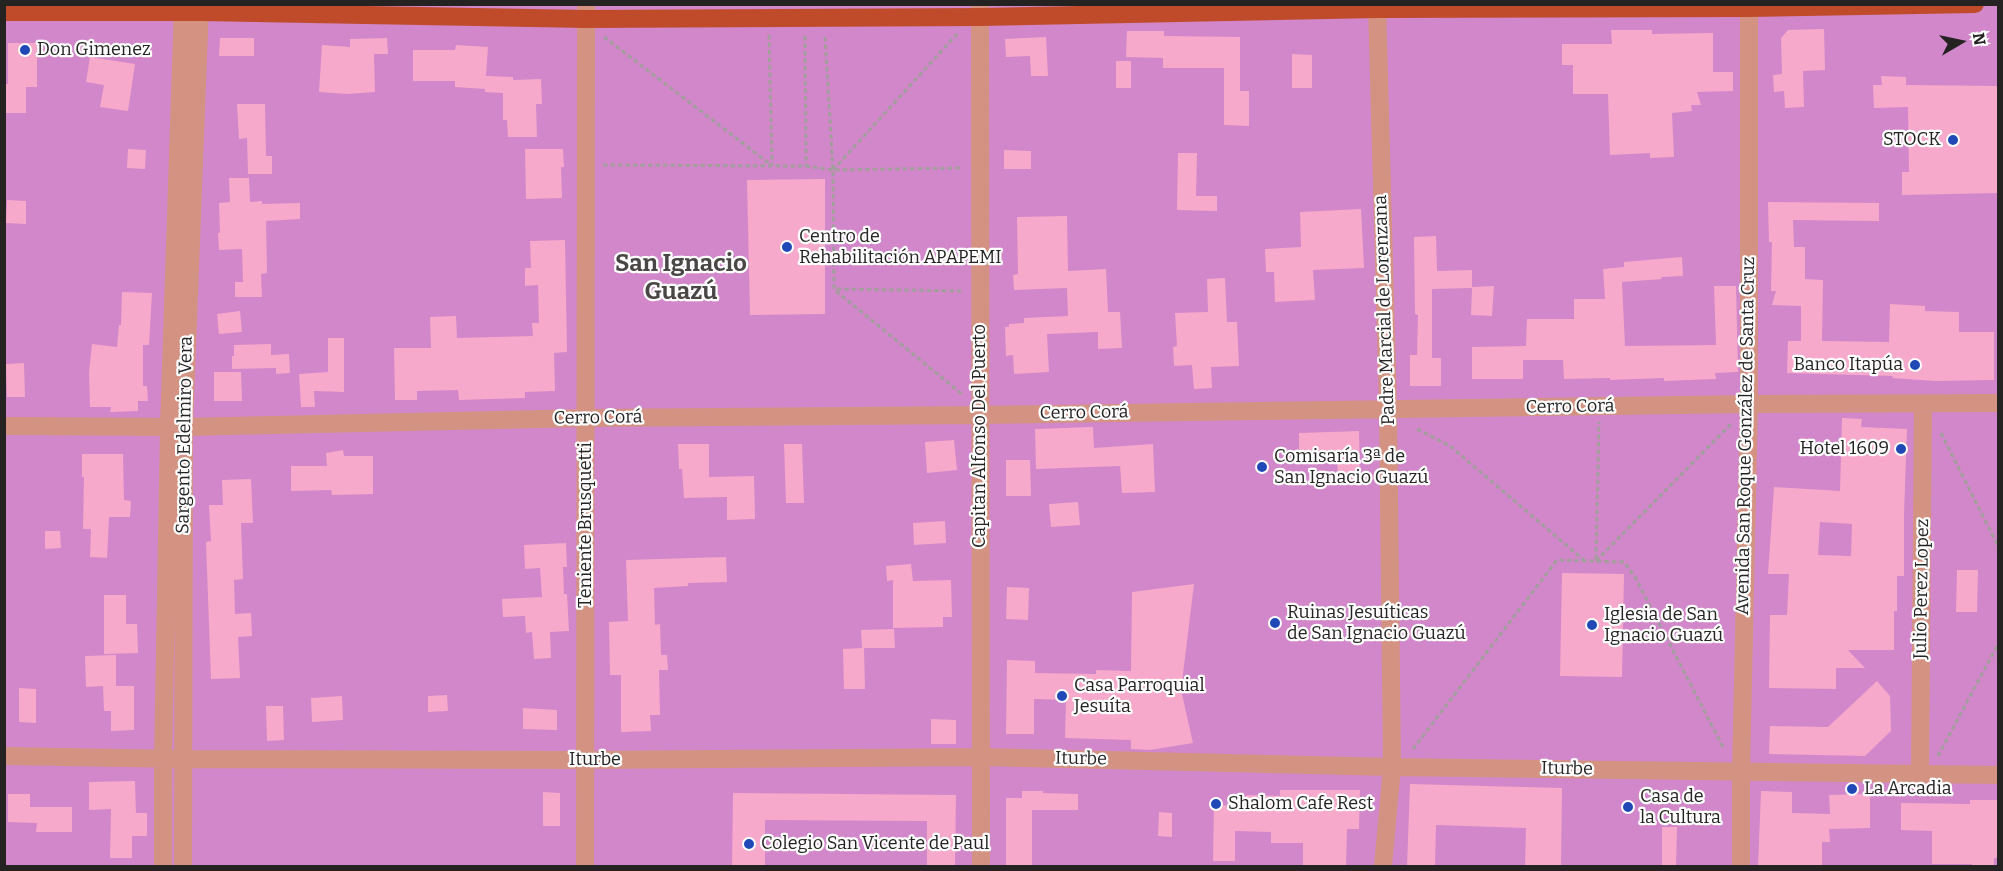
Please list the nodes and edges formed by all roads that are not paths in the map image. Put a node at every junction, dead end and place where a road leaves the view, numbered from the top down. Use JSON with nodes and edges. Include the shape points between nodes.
{"nodes":[{"id":1,"x":1975,"y":4,"type":"edge"},
{"id":2,"x":1749,"y":6,"type":"edge"},
{"id":3,"x":1377,"y":7,"type":"edge"},
{"id":4,"x":192,"y":9,"type":"edge"},
{"id":5,"x":980,"y":11,"type":"edge"},
{"id":6,"x":4,"y":12,"type":"edge"},
{"id":7,"x":586,"y":12,"type":"edge"},
{"id":8,"x":1998,"y":403,"type":"edge"},
{"id":9,"x":1749,"y":404,"type":"junction"},
{"id":10,"x":1923,"y":404,"type":"junction"},
{"id":11,"x":1388,"y":408,"type":"junction"},
{"id":12,"x":980,"y":415,"type":"junction"},
{"id":13,"x":586,"y":418,"type":"junction"},
{"id":14,"x":4,"y":426,"type":"edge"},
{"id":15,"x":176,"y":427,"type":"junction"},
{"id":16,"x":4,"y":756,"type":"edge"},
{"id":17,"x":982,"y":757,"type":"junction"},
{"id":18,"x":163,"y":759,"type":"junction"},
{"id":19,"x":183,"y":759,"type":"junction"},
{"id":20,"x":585,"y":760,"type":"junction"},
{"id":21,"x":1392,"y":767,"type":"junction"},
{"id":22,"x":1741,"y":772,"type":"junction"},
{"id":23,"x":1920,"y":774,"type":"junction"},
{"id":24,"x":1998,"y":775,"type":"edge"},
{"id":25,"x":163,"y":867,"type":"edge"},
{"id":26,"x":183,"y":867,"type":"edge"},
{"id":27,"x":585,"y":867,"type":"edge"},
{"id":28,"x":981,"y":867,"type":"edge"},
{"id":29,"x":1383,"y":867,"type":"edge"},
{"id":30,"x":1741,"y":867,"type":"edge"}],
"edges":[{"from":1,"to":2,"type":"main road"},
{"from":2,"to":3,"type":"main road"},
{"from":2,"to":9,"type":"street","name":"Avenida San Roque González de Santa Cruz"},
{"from":3,"to":5,"type":"main road"},
{"from":3,"to":11,"type":"street","name":"Padre Marcial de Lorenzana"},
{"from":4,"to":6,"type":"main road"},
{"from":4,"to":7,"type":"main road"},
{"from":4,"to":15,"type":"street","name":"Sargento Edelmiro Vera"},
{"from":5,"to":7,"type":"main road"},
{"from":5,"to":12,"type":"street","name":"Capitan Alfonso Del Puerto"},
{"from":7,"to":13,"type":"street","name":"Teniente Brusquetti"},
{"from":8,"to":10,"type":"street","name":"Cerro Corá"},
{"from":9,"to":10,"type":"street","name":"Cerro Corá"},
{"from":9,"to":11,"type":"street","name":"Cerro Corá"},
{"from":9,"to":22,"type":"street","name":"Avenida San Roque González de Santa Cruz"},
{"from":10,"to":23,"type":"street","name":"Julio Perez Lopez"},
{"from":11,"to":12,"type":"street","name":"Cerro Corá"},
{"from":11,"to":21,"type":"street","name":"Padre Marcial de Lorenzana"},
{"from":12,"to":13,"type":"street","name":"Cerro Corá"},
{"from":12,"to":17,"type":"street","name":"Capitan Alfonso Del Puerto"},
{"from":13,"to":15,"type":"street","name":"Cerro Corá"},
{"from":13,"to":20,"type":"street","name":"Teniente Brusquetti"},
{"from":14,"to":15,"type":"street","name":"Cerro Corá"},
{"from":15,"to":18,"type":"street","name":"Sargento Edelmiro Vera"},
{"from":15,"to":19,"type":"street","name":"Sargento Edelmiro Vera"},
{"from":16,"to":18,"type":"street","name":"Iturbe"},
{"from":17,"to":20,"type":"street","name":"Iturbe"},
{"from":17,"to":21,"type":"street","name":"Iturbe"},
{"from":17,"to":28,"type":"street","name":"Capitan Alfonso Del Puerto"},
{"from":18,"to":19,"type":"street","name":"Iturbe"},
{"from":18,"to":25,"type":"street","name":"Sargento Edelmiro Vera"},
{"from":19,"to":20,"type":"street","name":"Iturbe"},
{"from":19,"to":26,"type":"street","name":"Sargento Edelmiro Vera"},
{"from":20,"to":27,"type":"street","name":"Teniente Brusquetti"},
{"from":21,"to":22,"type":"street","name":"Iturbe"},
{"from":21,"to":29,"type":"street","name":"Padre Marcial de Lorenzana"},
{"from":22,"to":23,"type":"street","name":"Iturbe"},
{"from":22,"to":30,"type":"street","name":"Avenida San Roque González de Santa Cruz"},
{"from":23,"to":24,"type":"street","name":"Iturbe"}]}
